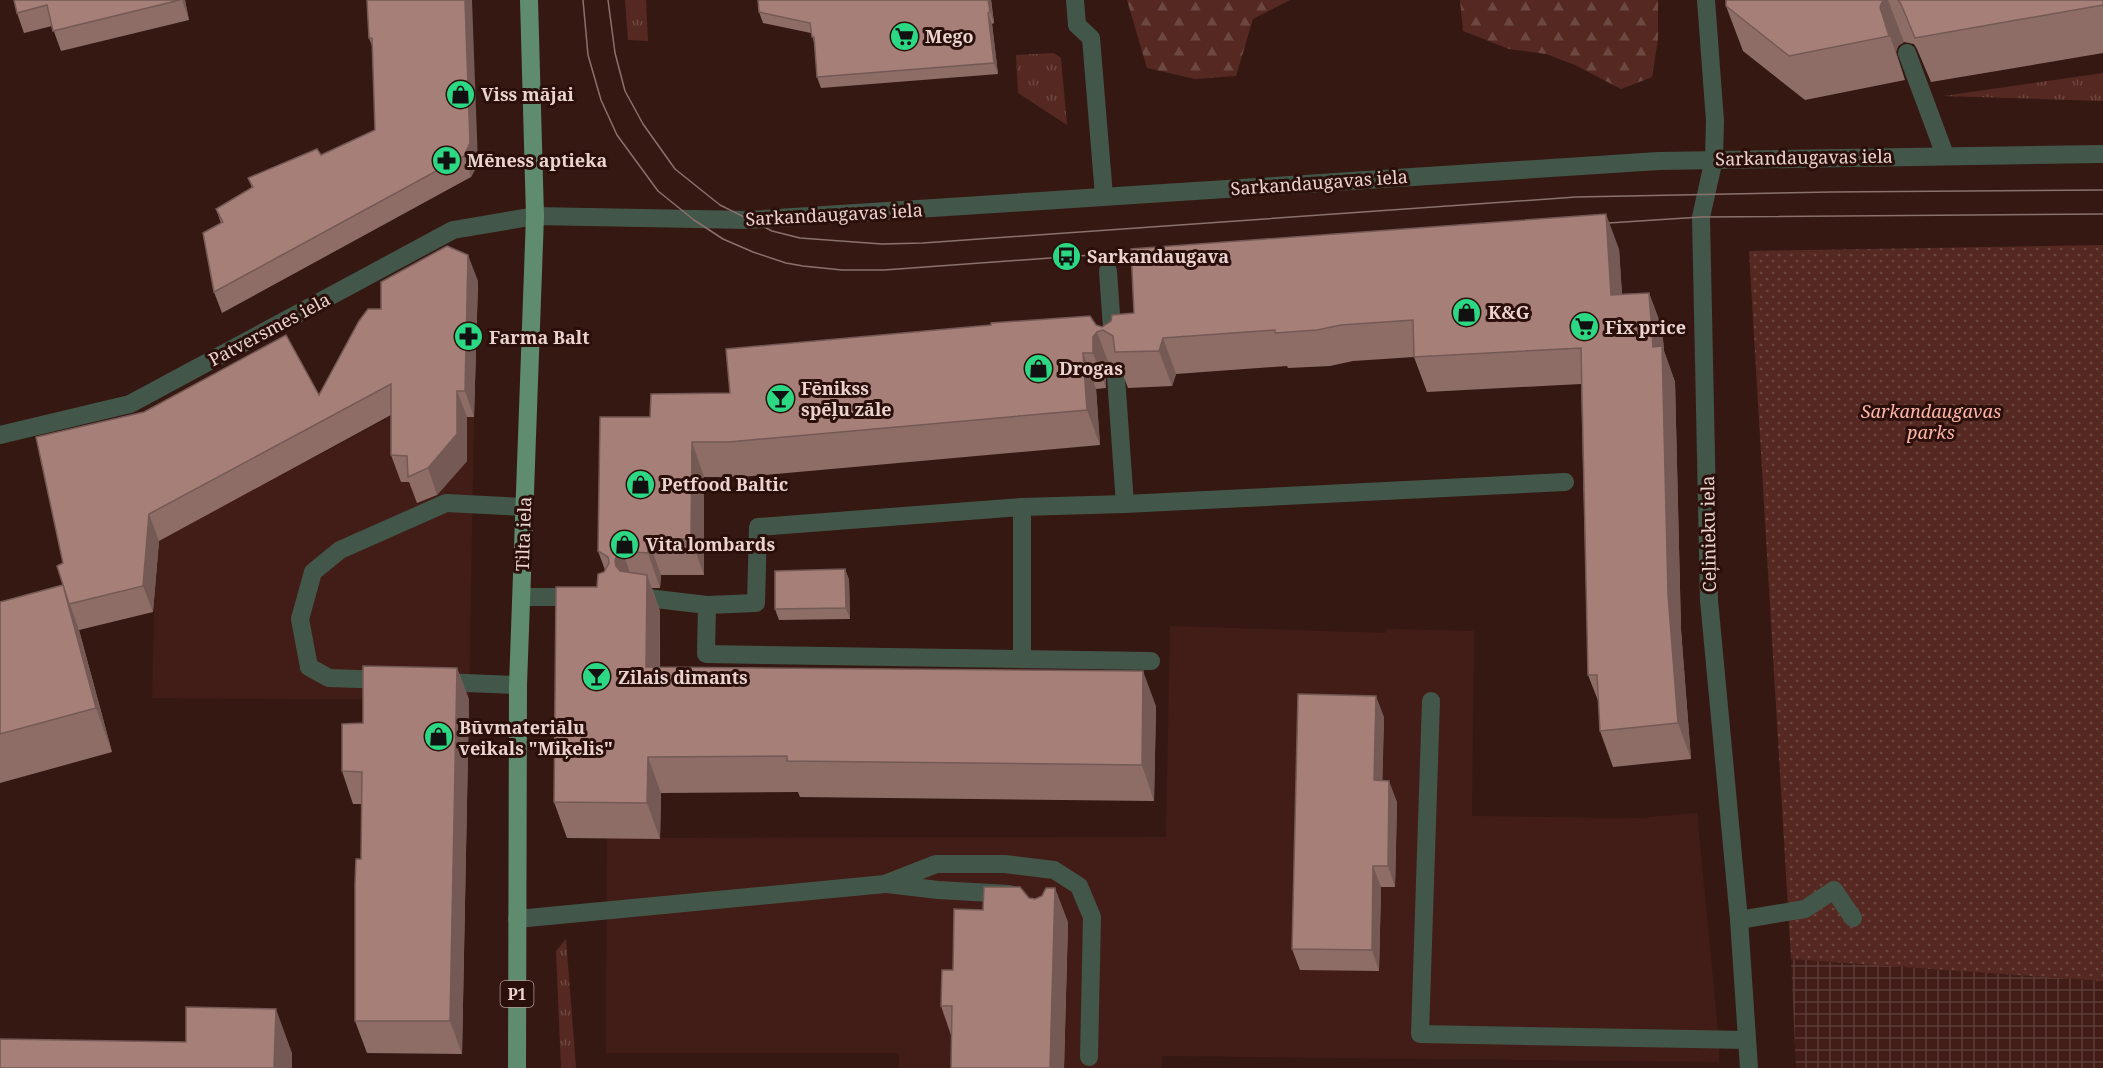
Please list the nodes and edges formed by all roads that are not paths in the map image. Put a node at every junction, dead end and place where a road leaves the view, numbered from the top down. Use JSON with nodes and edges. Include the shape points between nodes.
{"nodes":[{"id":1,"x":529,"y":0,"type":"edge"},
{"id":2,"x":1075,"y":0,"type":"edge"},
{"id":3,"x":1706,"y":0,"type":"edge"},
{"id":4,"x":1907,"y":53,"type":"edge"},
{"id":5,"x":2103,"y":154,"type":"edge"},
{"id":6,"x":1945,"y":155,"type":"junction"},
{"id":7,"x":1714,"y":159,"type":"junction"},
{"id":8,"x":1104,"y":196,"type":"junction"},
{"id":9,"x":535,"y":216,"type":"junction"},
{"id":10,"x":1108,"y":271,"type":"dead end"},
{"id":11,"x":1114,"y":351,"type":"edge"},
{"id":12,"x":1116,"y":377,"type":"edge"},
{"id":13,"x":0,"y":435,"type":"edge"},
{"id":14,"x":1565,"y":482,"type":"dead end"},
{"id":15,"x":1125,"y":504,"type":"junction"},
{"id":16,"x":524,"y":507,"type":"junction"},
{"id":17,"x":1022,"y":507,"type":"junction"},
{"id":18,"x":522,"y":597,"type":"junction"},
{"id":19,"x":639,"y":597,"type":"edge"},
{"id":20,"x":599,"y":598,"type":"edge"},
{"id":21,"x":707,"y":605,"type":"junction"},
{"id":22,"x":1022,"y":659,"type":"junction"},
{"id":23,"x":1151,"y":661,"type":"dead end"},
{"id":24,"x":518,"y":684,"type":"junction"},
{"id":25,"x":1431,"y":701,"type":"dead end"},
{"id":26,"x":885,"y":884,"type":"junction"},
{"id":27,"x":1023,"y":898,"type":"edge"},
{"id":28,"x":1853,"y":918,"type":"dead end"},
{"id":29,"x":517,"y":919,"type":"junction"},
{"id":30,"x":1739,"y":920,"type":"junction"},
{"id":31,"x":1747,"y":1040,"type":"junction"},
{"id":32,"x":1089,"y":1057,"type":"dead end"},
{"id":33,"x":517,"y":1068,"type":"edge"},
{"id":34,"x":1749,"y":1068,"type":"edge"}],
"edges":[{"from":1,"to":9,"type":"main road","name":"Tilta iela","number":"P1"},
{"from":2,"to":8,"type":"street","via":[[1077,25],[1091,38]]},
{"from":3,"to":7,"type":"street","name":"Ceļinieku iela"},
{"from":4,"to":6,"type":"street"},
{"from":5,"to":6,"type":"street","name":"Sarkandaugavas iela"},
{"from":6,"to":7,"type":"street","name":"Sarkandaugavas iela"},
{"from":7,"to":8,"type":"street","name":"Sarkandaugavas iela"},
{"from":7,"to":30,"type":"street","name":"Ceļinieku iela","via":[[1701,218],[1709,600]]},
{"from":8,"to":9,"type":"street","name":"Sarkandaugavas iela","via":[[748,220]]},
{"from":9,"to":13,"type":"street","name":"Patversmes iela","via":[[453,230],[130,404]]},
{"from":9,"to":16,"type":"main road","name":"Tilta iela","number":"P1"},
{"from":10,"to":11,"type":"street"},
{"from":12,"to":15,"type":"street"},
{"from":14,"to":15,"type":"street"},
{"from":15,"to":17,"type":"street"},
{"from":16,"to":18,"type":"main road","name":"Tilta iela","number":"P1"},
{"from":16,"to":24,"type":"street","via":[[446,503],[340,550],[313,572],[300,619],[309,667],[329,678]]},
{"from":17,"to":21,"type":"street","via":[[758,527],[756,603]]},
{"from":17,"to":22,"type":"street"},
{"from":18,"to":20,"type":"street"},
{"from":18,"to":24,"type":"main road","name":"Tilta iela","number":"P1"},
{"from":19,"to":21,"type":"street"},
{"from":21,"to":22,"type":"street","via":[[706,654]]},
{"from":22,"to":23,"type":"street"},
{"from":24,"to":29,"type":"main road","name":"Tilta iela","number":"P1"},
{"from":25,"to":31,"type":"street","via":[[1420,1034]]},
{"from":26,"to":27,"type":"street"},
{"from":26,"to":29,"type":"street"},
{"from":26,"to":32,"type":"street","via":[[936,864],[1005,864],[1054,870],[1080,886],[1092,917]]},
{"from":28,"to":30,"type":"street","via":[[1834,890],[1805,909]]},
{"from":29,"to":33,"type":"main road","name":"Tilta iela","number":"P1"},
{"from":30,"to":31,"type":"street","name":"Ceļinieku iela"},
{"from":31,"to":34,"type":"street","name":"Ceļinieku iela"}]}
